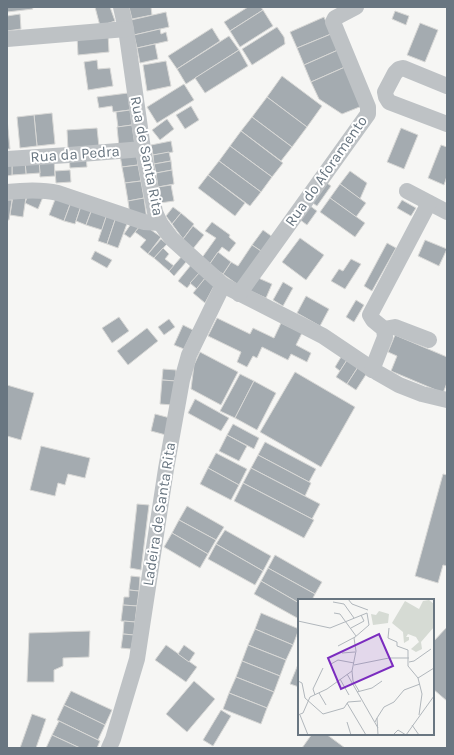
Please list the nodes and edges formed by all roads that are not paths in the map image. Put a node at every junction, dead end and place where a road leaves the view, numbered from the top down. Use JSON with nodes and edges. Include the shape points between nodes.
{"nodes":[{"id":1,"x":121,"y":7,"type":"edge"},
{"id":2,"x":356,"y":7,"type":"edge"},
{"id":3,"x":126,"y":29,"type":"junction"},
{"id":4,"x":7,"y":39,"type":"edge"},
{"id":5,"x":447,"y":86,"type":"edge"},
{"id":6,"x":386,"y":97,"type":"junction"},
{"id":7,"x":368,"y":109,"type":"junction"},
{"id":8,"x":447,"y":124,"type":"edge"},
{"id":9,"x":143,"y":149,"type":"junction"},
{"id":10,"x":7,"y":159,"type":"edge"},
{"id":11,"x":407,"y":191,"type":"dead end"},
{"id":12,"x":7,"y":192,"type":"edge"},
{"id":13,"x":429,"y":203,"type":"junction"},
{"id":14,"x":447,"y":212,"type":"edge"},
{"id":15,"x":160,"y":223,"type":"junction"},
{"id":16,"x":223,"y":285,"type":"junction"},
{"id":17,"x":239,"y":294,"type":"junction"},
{"id":18,"x":384,"y":329,"type":"junction"},
{"id":19,"x":429,"y":340,"type":"dead end"},
{"id":20,"x":372,"y":370,"type":"junction"},
{"id":21,"x":447,"y":400,"type":"edge"},
{"id":22,"x":109,"y":748,"type":"edge"}],
"edges":[{"from":1,"to":3,"type":"street","name":"Rua de Santa Rita"},
{"from":2,"to":7,"type":"street","name":"Rua do Aforamento","via":[[335,18],[333,22]]},
{"from":3,"to":4,"type":"street"},
{"from":3,"to":9,"type":"street","name":"Rua de Santa Rita"},
{"from":5,"to":6,"type":"street","via":[[403,68],[395,73],[385,92]]},
{"from":6,"to":7,"type":"street"},
{"from":6,"to":8,"type":"street","via":[[389,102]]},
{"from":7,"to":17,"type":"street","name":"Rua do Aforamento","via":[[368,114]]},
{"from":9,"to":10,"type":"street","name":"Rua da Pedra"},
{"from":9,"to":15,"type":"street","name":"Rua de Santa Rita","via":[[155,212]]},
{"from":11,"to":13,"type":"street"},
{"from":12,"to":15,"type":"street","via":[[48,190],[144,222]]},
{"from":13,"to":14,"type":"street"},
{"from":13,"to":18,"type":"street","via":[[370,315]]},
{"from":15,"to":16,"type":"street","name":"Rua de Santa Rita","via":[[185,252]]},
{"from":16,"to":17,"type":"street","name":"Rua de Santa Rita"},
{"from":16,"to":22,"type":"street","name":"Ladeira de Santa Rita","via":[[189,355],[182,380],[163,485],[137,659]]},
{"from":17,"to":20,"type":"street","name":"Rua de Santa Rita","via":[[324,336]]},
{"from":18,"to":19,"type":"street","via":[[396,327]]},
{"from":18,"to":20,"type":"street","via":[[385,338]]},
{"from":20,"to":21,"type":"street","name":"Rua de Santa Rita","via":[[414,391]]}]}
